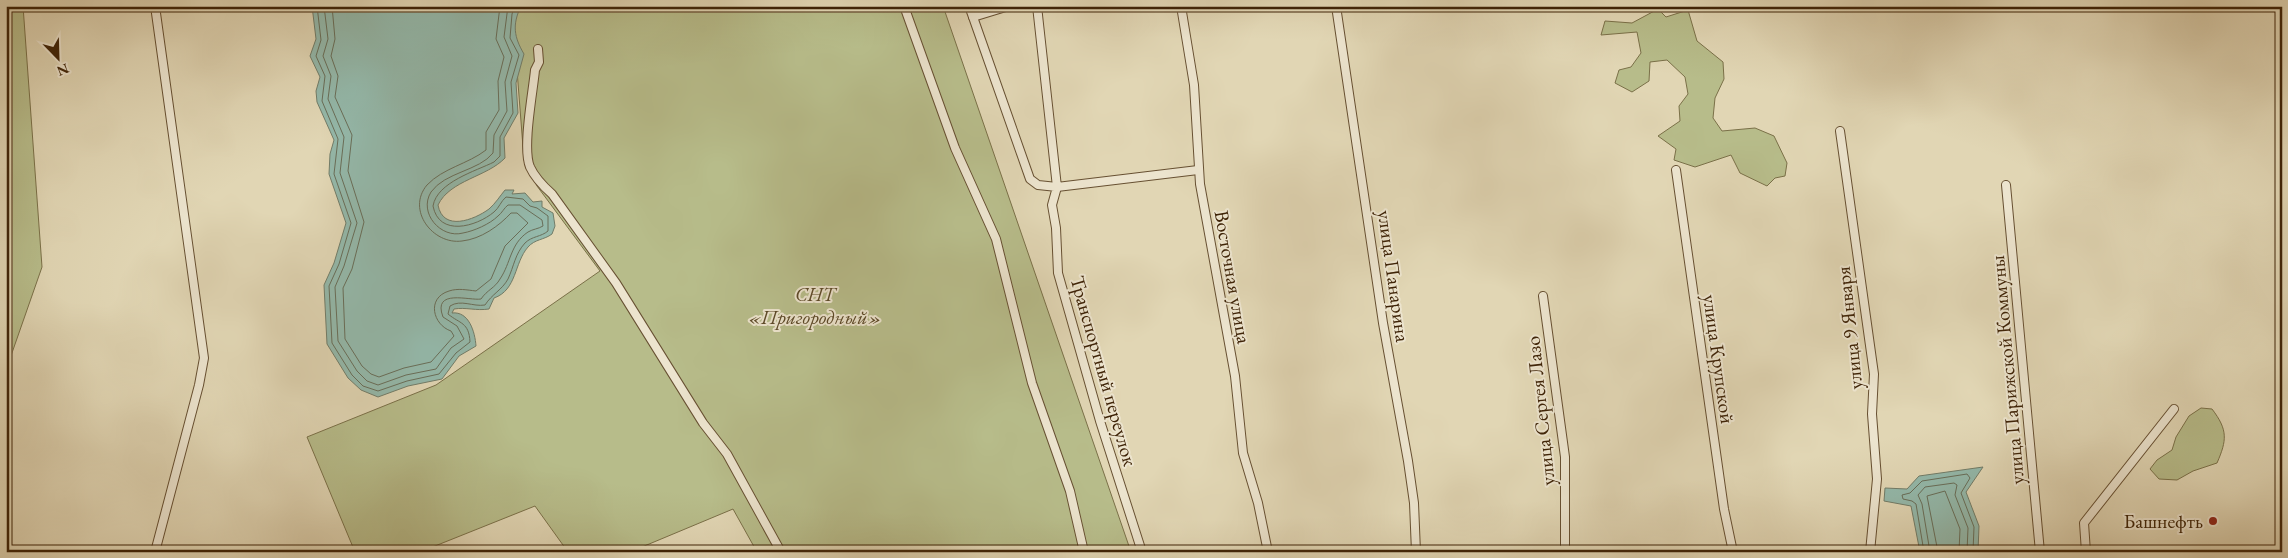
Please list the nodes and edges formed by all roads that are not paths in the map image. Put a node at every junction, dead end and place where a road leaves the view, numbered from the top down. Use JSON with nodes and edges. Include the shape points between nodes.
{"nodes":[{"id":1,"x":155,"y":6,"type":"edge"},
{"id":2,"x":904,"y":6,"type":"edge"},
{"id":3,"x":968,"y":6,"type":"edge"},
{"id":4,"x":1009,"y":6,"type":"edge"},
{"id":5,"x":1038,"y":6,"type":"edge"},
{"id":6,"x":1181,"y":6,"type":"edge"},
{"id":7,"x":1336,"y":6,"type":"edge"},
{"id":8,"x":973,"y":17,"type":"junction"},
{"id":9,"x":538,"y":49,"type":"dead end"},
{"id":10,"x":1840,"y":131,"type":"dead end"},
{"id":11,"x":1198,"y":170,"type":"junction"},
{"id":12,"x":1676,"y":170,"type":"dead end"},
{"id":13,"x":2006,"y":185,"type":"dead end"},
{"id":14,"x":1057,"y":187,"type":"junction"},
{"id":15,"x":1543,"y":296,"type":"dead end"},
{"id":16,"x":2174,"y":409,"type":"dead end"},
{"id":17,"x":155,"y":552,"type":"edge"},
{"id":18,"x":781,"y":552,"type":"edge"},
{"id":19,"x":1084,"y":552,"type":"edge"},
{"id":20,"x":1142,"y":552,"type":"edge"},
{"id":21,"x":1268,"y":552,"type":"edge"},
{"id":22,"x":1416,"y":552,"type":"edge"},
{"id":23,"x":1565,"y":552,"type":"edge"},
{"id":24,"x":1733,"y":552,"type":"edge"},
{"id":25,"x":1870,"y":552,"type":"edge"},
{"id":26,"x":2040,"y":552,"type":"edge"},
{"id":27,"x":2086,"y":552,"type":"edge"}],
"edges":[{"from":1,"to":17,"type":"street","via":[[204,358]]},
{"from":2,"to":19,"type":"street","via":[[955,148],[996,239],[1032,382],[1070,491]]},
{"from":3,"to":8,"type":"street"},
{"from":4,"to":8,"type":"street"},
{"from":5,"to":14,"type":"street","name":"Транспортный переулок"},
{"from":6,"to":11,"type":"street","name":"Восточная улица","via":[[1194,85]]},
{"from":7,"to":22,"type":"street","name":"улица Панарина","via":[[1383,323],[1411,478]]},
{"from":8,"to":14,"type":"street","via":[[1030,179],[1038,185]]},
{"from":9,"to":18,"type":"street","via":[[527,145],[530,166],[616,283],[703,423],[728,454]]},
{"from":10,"to":25,"type":"street","name":"улица 9 Января","via":[[1874,374],[1872,414],[1877,479]]},
{"from":11,"to":14,"type":"street"},
{"from":11,"to":21,"type":"street","name":"Восточная улица","via":[[1235,376],[1243,453]]},
{"from":12,"to":24,"type":"street","name":"улица Крупской","via":[[1724,509]]},
{"from":13,"to":26,"type":"street","name":"улица Парижской Коммуны"},
{"from":14,"to":20,"type":"street","name":"Транспортный переулок","via":[[1052,205],[1058,273]]},
{"from":15,"to":23,"type":"street","name":"улица Сергея Лазо","via":[[1565,458]]},
{"from":16,"to":27,"type":"street","via":[[2084,523]]}]}
